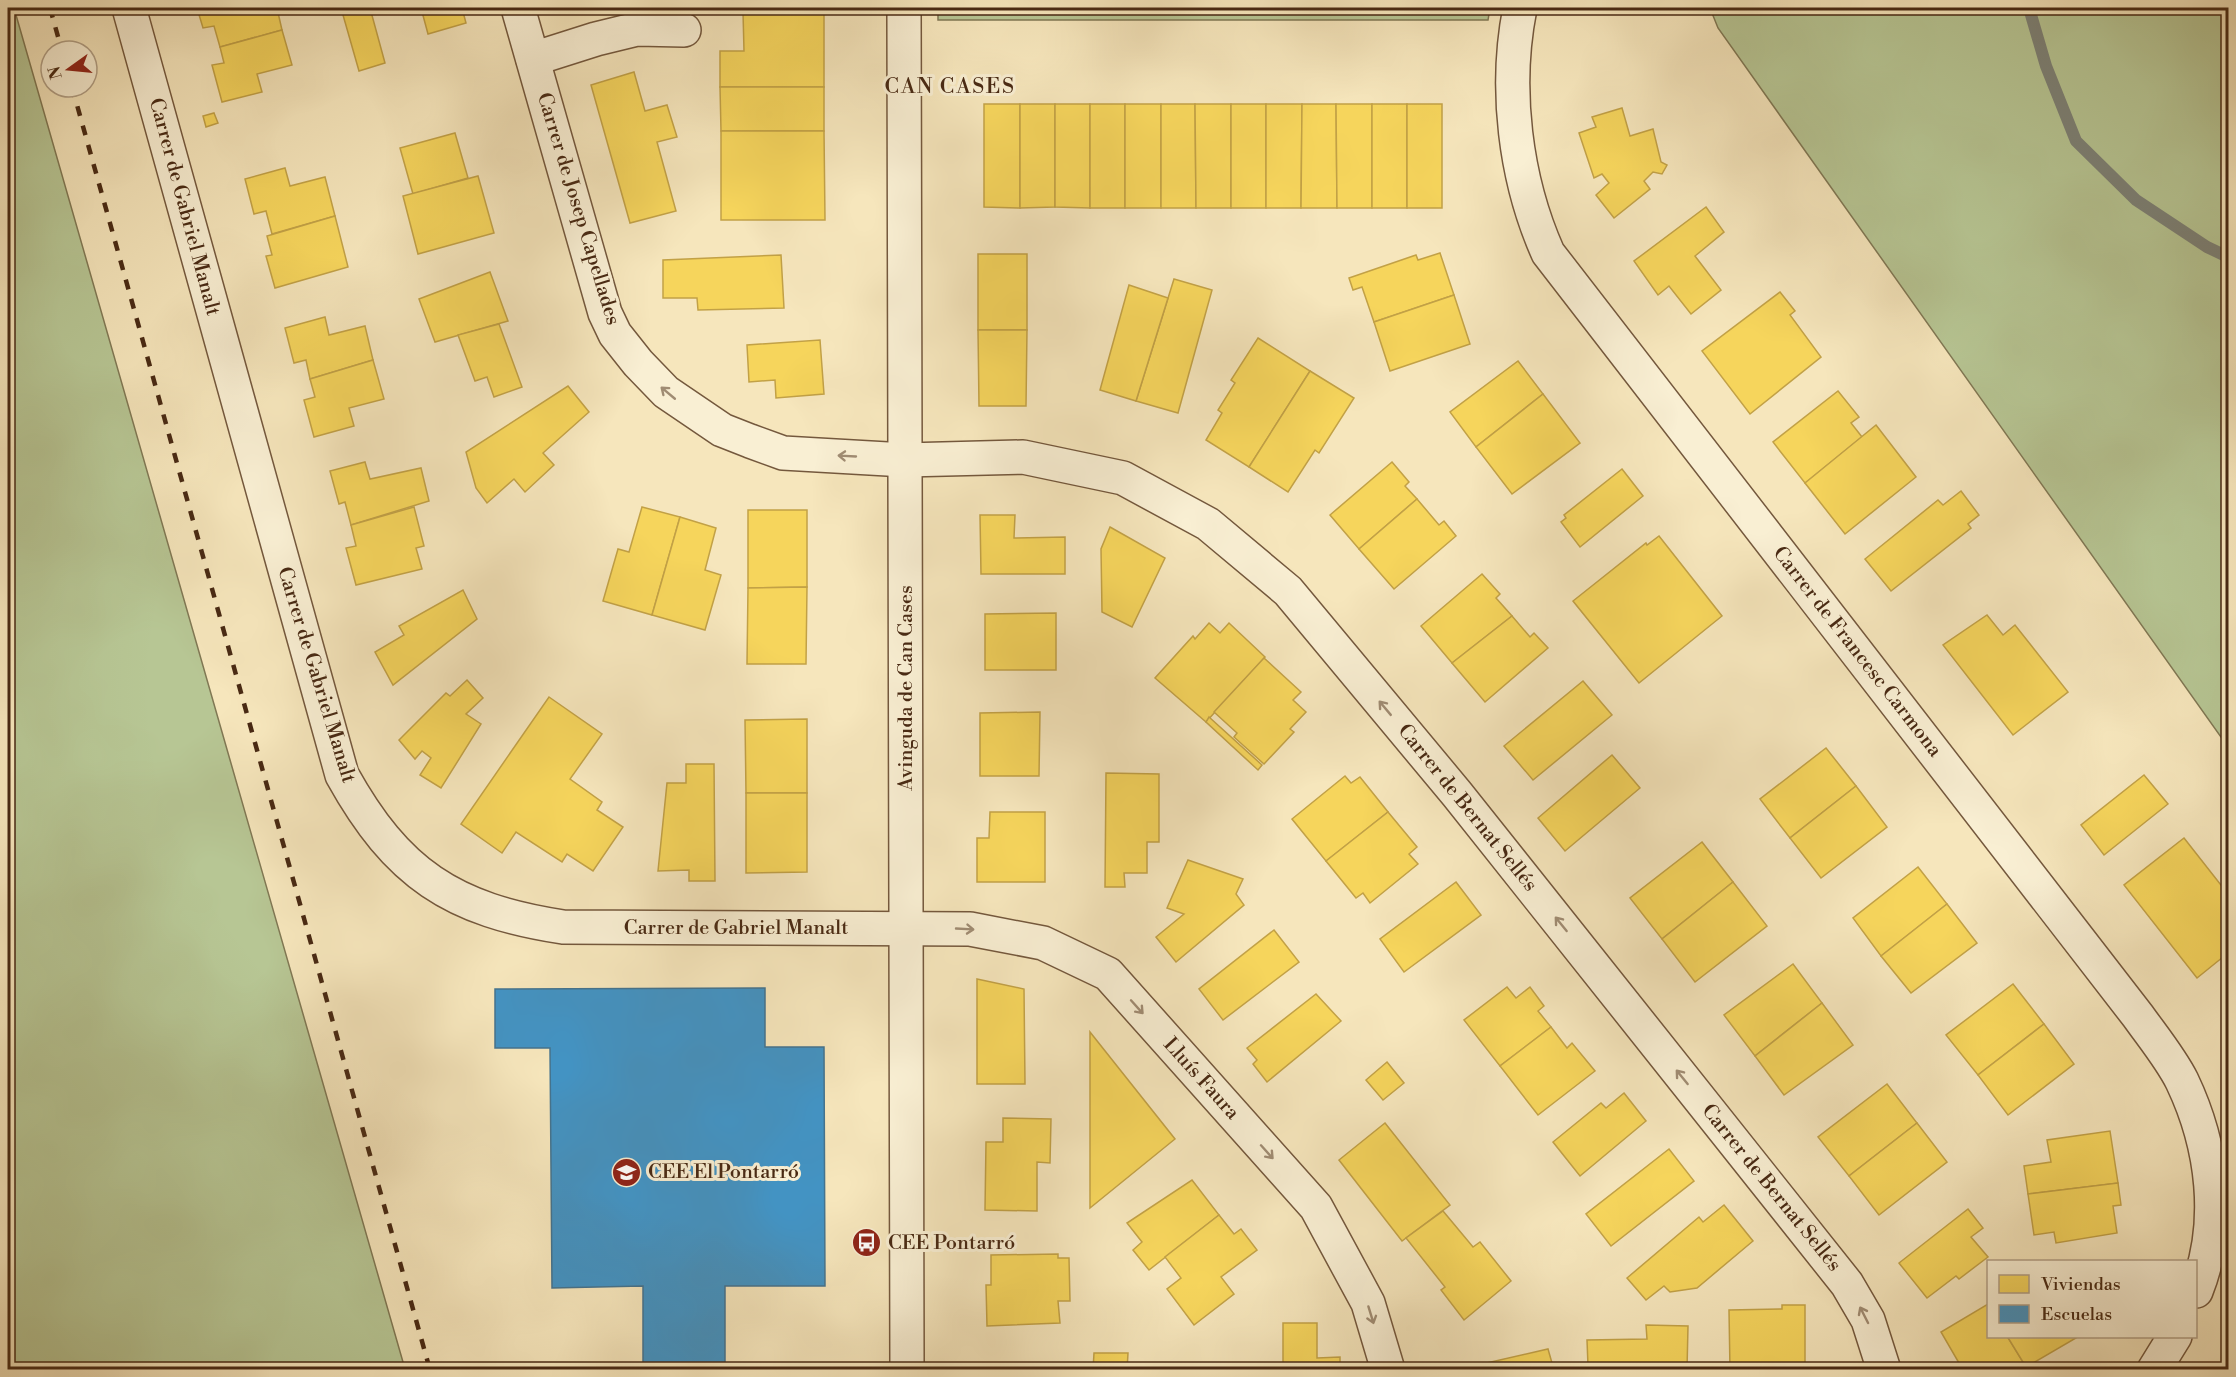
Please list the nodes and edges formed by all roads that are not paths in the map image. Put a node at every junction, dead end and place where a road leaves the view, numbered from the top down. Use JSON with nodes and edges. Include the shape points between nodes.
{"nodes":[{"id":1,"x":129,"y":8,"type":"edge"},
{"id":2,"x":518,"y":8,"type":"edge"},
{"id":3,"x":904,"y":8,"type":"edge"},
{"id":4,"x":1520,"y":8,"type":"edge"},
{"id":5,"x":684,"y":30,"type":"dead end"},
{"id":6,"x":533,"y":59,"type":"junction"},
{"id":7,"x":906,"y":460,"type":"junction"},
{"id":8,"x":907,"y":928,"type":"junction"},
{"id":9,"x":2197,"y":1288,"type":"edge"},
{"id":10,"x":2174,"y":1338,"type":"edge"},
{"id":11,"x":908,"y":1370,"type":"edge"},
{"id":12,"x":1388,"y":1370,"type":"edge"},
{"id":13,"x":1884,"y":1370,"type":"edge"},
{"id":14,"x":2154,"y":1370,"type":"edge"}],
"edges":[{"from":1,"to":8,"type":"street","name":"Carrer de Gabriel Manalt","via":[[342,776],[364,816],[394,853],[424,876],[476,906],[515,919],[563,927]]},
{"from":2,"to":6,"type":"street","name":"Carrer de Josep Capellades"},
{"from":3,"to":7,"type":"street","name":"Avinguda de Can Cases"},
{"from":4,"to":9,"type":"street","name":"Carrer de Francesc Carmona","via":[[1513,44],[1517,139],[1534,221],[1548,254],[2138,1016],[2181,1080],[2204,1136],[2213,1183],[2209,1235]]},
{"from":5,"to":6,"type":"street","via":[[637,29]]},
{"from":7,"to":6,"type":"street","name":"Carrer de Josep Capellades","one_way":true,"via":[[783,453],[722,430],[666,393],[638,363],[604,313]]},
{"from":7,"to":8,"type":"street","name":"Avinguda de Can Cases"},
{"from":13,"to":7,"type":"street","name":"Carrer de Bernat Sellés","one_way":true,"via":[[1868,1320],[1847,1284],[1457,794],[1288,591],[1208,524],[1123,478],[1023,457]]},
{"from":8,"to":11,"type":"street","name":"Avinguda de Can Cases"},
{"from":8,"to":12,"type":"street","name":"Lluís Faura","one_way":true,"via":[[970,929],[1043,944],[1108,974],[1316,1207],[1368,1303]]},
{"from":10,"to":14,"type":"street"}]}
